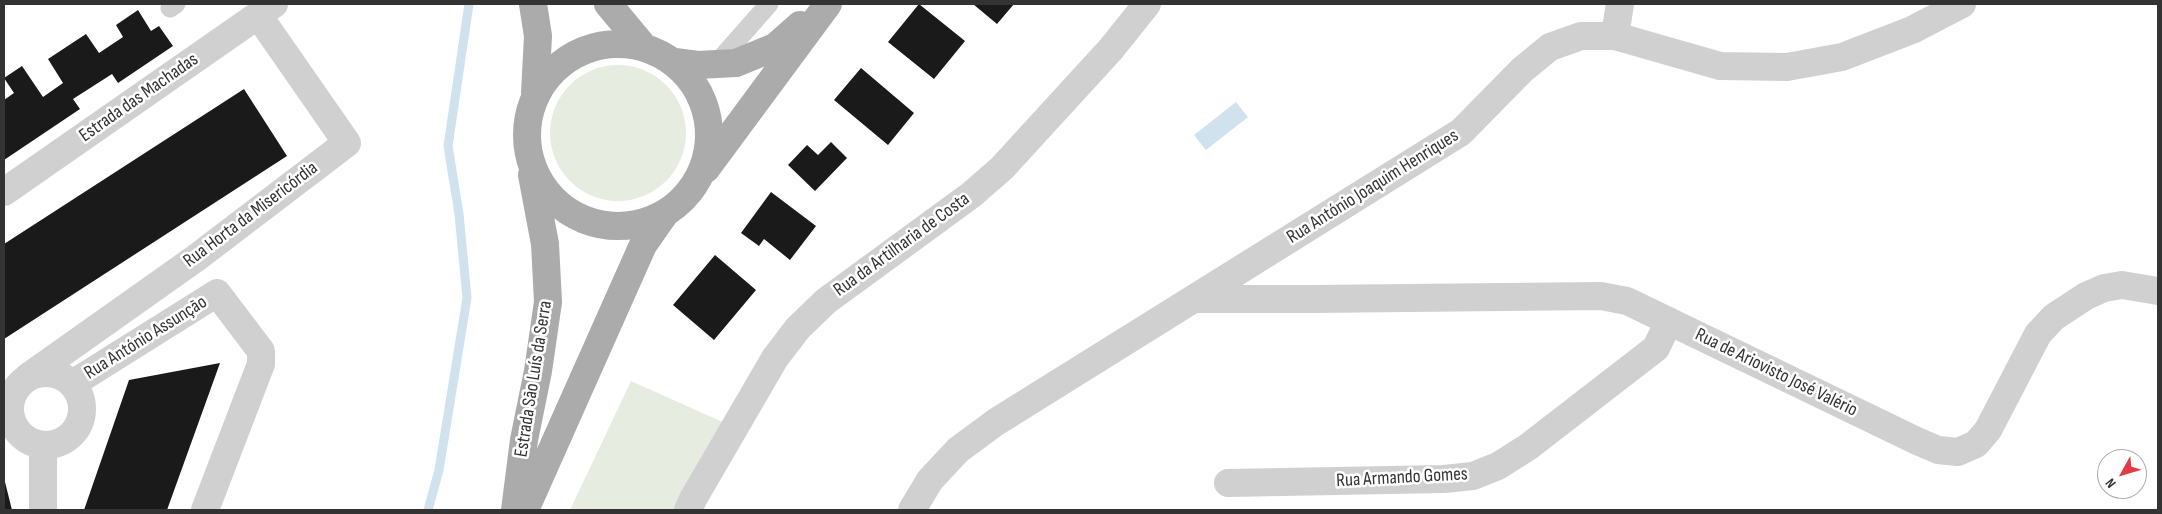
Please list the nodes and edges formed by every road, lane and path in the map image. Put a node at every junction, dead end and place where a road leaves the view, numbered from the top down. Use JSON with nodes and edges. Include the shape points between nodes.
{"nodes":[{"id":1,"x":533,"y":4,"type":"edge"},
{"id":2,"x":608,"y":4,"type":"edge"},
{"id":3,"x":769,"y":4,"type":"edge"},
{"id":4,"x":823,"y":4,"type":"edge"},
{"id":5,"x":828,"y":4,"type":"edge"},
{"id":6,"x":1147,"y":4,"type":"edge"},
{"id":7,"x":1620,"y":4,"type":"edge"},
{"id":8,"x":1962,"y":4,"type":"edge"},
{"id":9,"x":266,"y":9,"type":"edge"},
{"id":10,"x":1615,"y":36,"type":"junction"},
{"id":11,"x":643,"y":46,"type":"junction"},
{"id":12,"x":675,"y":62,"type":"junction"},
{"id":13,"x":716,"y":64,"type":"junction"},
{"id":14,"x":535,"y":94,"type":"junction"},
{"id":15,"x":528,"y":158,"type":"junction"},
{"id":16,"x":4,"y":192,"type":"edge"},
{"id":17,"x":686,"y":197,"type":"junction"},
{"id":18,"x":664,"y":215,"type":"junction"},
{"id":19,"x":2158,"y":290,"type":"edge"},
{"id":20,"x":1194,"y":298,"type":"junction"},
{"id":21,"x":1669,"y":321,"type":"junction"},
{"id":22,"x":28,"y":378,"type":"junction"},
{"id":23,"x":72,"y":384,"type":"junction"},
{"id":24,"x":42,"y":446,"type":"junction"},
{"id":25,"x":1228,"y":483,"type":"dead end"},
{"id":26,"x":43,"y":510,"type":"edge"},
{"id":27,"x":205,"y":510,"type":"edge"},
{"id":28,"x":515,"y":510,"type":"edge"},
{"id":29,"x":525,"y":510,"type":"edge"},
{"id":30,"x":688,"y":510,"type":"edge"},
{"id":31,"x":912,"y":510,"type":"edge"}],
"edges":[{"from":1,"to":14,"type":"main road","via":[[538,36]]},
{"from":2,"to":11,"type":"main road"},
{"from":3,"to":13,"type":"lane"},
{"from":4,"to":13,"type":"main road","via":[[775,47],[736,63]]},
{"from":5,"to":17,"type":"main road"},
{"from":6,"to":30,"type":"street","name":"Rua da Artilharia de Costa","via":[[1002,168],[971,195],[826,301],[798,328],[775,358]]},
{"from":7,"to":10,"type":"street"},
{"from":8,"to":10,"type":"street","name":"Rua António Joaquim Henriques","via":[[1912,30],[1842,57],[1787,67],[1720,66]]},
{"from":9,"to":16,"type":"street","name":"Estrada das Machadas"},
{"from":9,"to":22,"type":"street","name":"Rua Horta da Misericórdia","via":[[347,143],[196,258]]},
{"from":10,"to":20,"type":"street","name":"Rua António Joaquim Henriques","via":[[1581,36],[1550,47],[1522,70],[1462,132]]},
{"from":11,"to":12,"type":"main road"},
{"from":11,"to":14,"type":"main road","via":[[608,43],[588,47],[556,65]]},
{"from":12,"to":13,"type":"main road"},
{"from":12,"to":17,"type":"main road","via":[[698,88],[707,111],[710,143],[702,172]]},
{"from":14,"to":15,"type":"main road","via":[[526,126]]},
{"from":15,"to":18,"type":"main road","via":[[542,187],[563,209],[589,222],[609,226],[637,225]]},
{"from":15,"to":28,"type":"main road","name":"Estrada São Luís da Serra","via":[[545,244],[548,302]]},
{"from":17,"to":18,"type":"main road"},
{"from":18,"to":29,"type":"main road","name":"Estrada São Luís da Serra","via":[[643,245]]},
{"from":19,"to":21,"type":"street","name":"Rua de Ariovisto José Valério","via":[[2122,285],[2104,288],[2054,317],[2038,334],[1988,430],[1976,444],[1958,452],[1938,450],[1917,441]]},
{"from":20,"to":21,"type":"street","name":"Rua de Ariovisto José Valério","via":[[1601,296],[1627,300]]},
{"from":20,"to":31,"type":"street","name":"Rua António Joaquim Henriques","via":[[996,422],[958,450],[930,480]]},
{"from":21,"to":25,"type":"street","name":"Rua Armando Gomes","via":[[1656,348],[1528,447],[1498,466],[1473,476]]},
{"from":22,"to":23,"type":"street","via":[[50,373]]},
{"from":22,"to":24,"type":"street","name":"Rua Horta da Misericórdia","via":[[13,394],[10,417],[22,436]]},
{"from":23,"to":24,"type":"street","via":[[80,395],[82,420],[67,440]]},
{"from":23,"to":27,"type":"street","name":"Rua António Assunção","via":[[217,293],[261,351],[262,364]]},
{"from":24,"to":26,"type":"street"}]}
